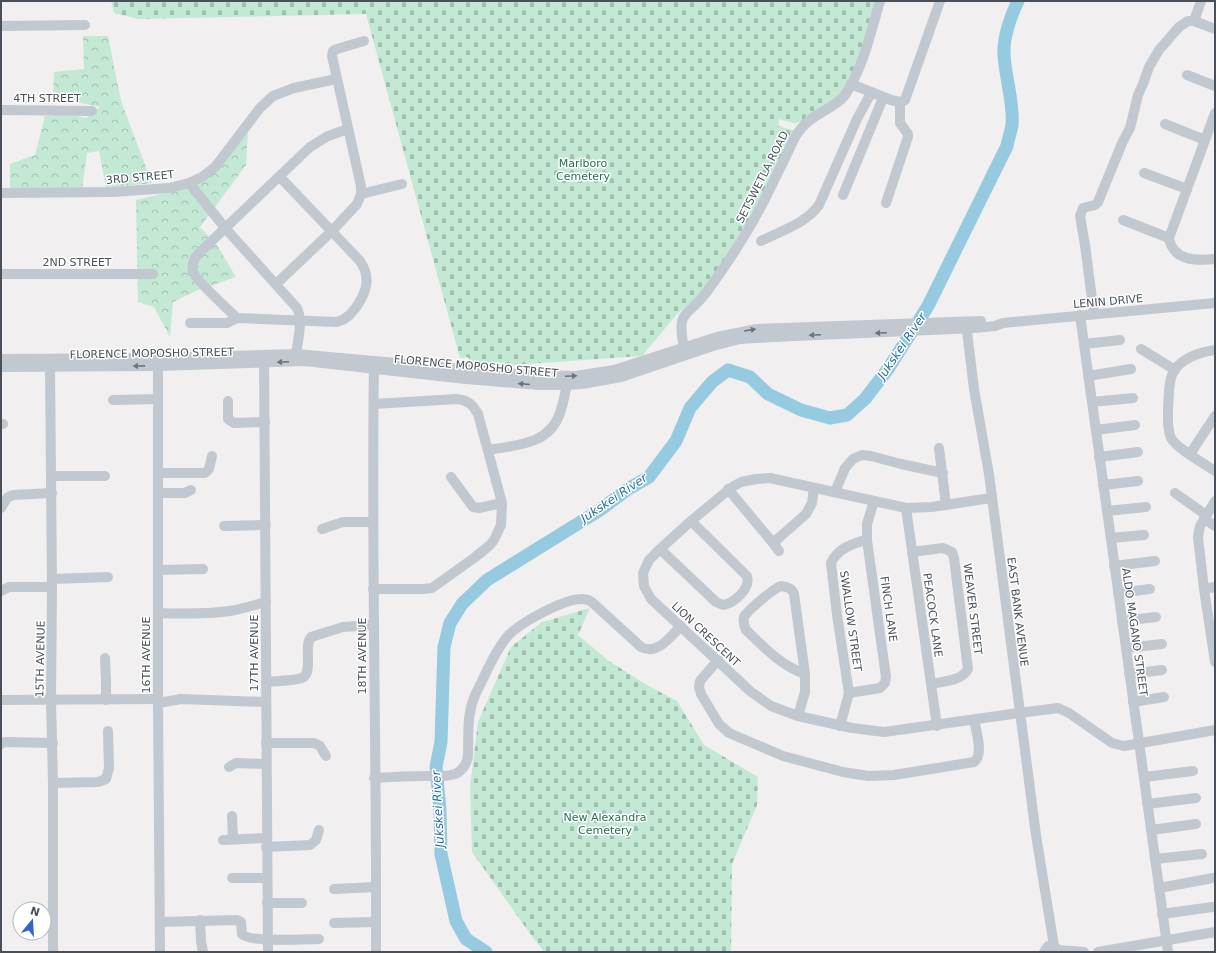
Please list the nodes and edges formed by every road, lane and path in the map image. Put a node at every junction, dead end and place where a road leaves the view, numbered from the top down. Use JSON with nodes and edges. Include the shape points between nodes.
{"nodes":[{"id":1,"x":880,"y":1,"type":"edge"},
{"id":2,"x":940,"y":1,"type":"edge"},
{"id":3,"x":1201,"y":1,"type":"edge"},
{"id":4,"x":1194,"y":21,"type":"junction"},
{"id":5,"x":85,"y":25,"type":"dead end"},
{"id":6,"x":1,"y":26,"type":"edge"},
{"id":7,"x":1215,"y":29,"type":"edge"},
{"id":8,"x":364,"y":42,"type":"dead end"},
{"id":9,"x":1187,"y":75,"type":"dead end"},
{"id":10,"x":336,"y":79,"type":"junction"},
{"id":11,"x":851,"y":84,"type":"junction"},
{"id":12,"x":1215,"y":86,"type":"edge"},
{"id":13,"x":872,"y":93,"type":"junction"},
{"id":14,"x":883,"y":98,"type":"junction"},
{"id":15,"x":900,"y":102,"type":"junction"},
{"id":16,"x":1,"y":110,"type":"edge"},
{"id":17,"x":92,"y":110,"type":"dead end"},
{"id":18,"x":1215,"y":113,"type":"edge"},
{"id":19,"x":1165,"y":124,"type":"dead end"},
{"id":20,"x":348,"y":129,"type":"junction"},
{"id":21,"x":1205,"y":140,"type":"junction"},
{"id":22,"x":1144,"y":173,"type":"dead end"},
{"id":23,"x":280,"y":177,"type":"junction"},
{"id":24,"x":189,"y":184,"type":"junction"},
{"id":25,"x":402,"y":184,"type":"dead end"},
{"id":26,"x":1187,"y":189,"type":"junction"},
{"id":27,"x":1,"y":193,"type":"edge"},
{"id":28,"x":361,"y":194,"type":"junction"},
{"id":29,"x":843,"y":195,"type":"dead end"},
{"id":30,"x":886,"y":203,"type":"dead end"},
{"id":31,"x":1123,"y":220,"type":"dead end"},
{"id":32,"x":226,"y":228,"type":"junction"},
{"id":33,"x":332,"y":231,"type":"junction"},
{"id":34,"x":1169,"y":238,"type":"junction"},
{"id":35,"x":760,"y":241,"type":"dead end"},
{"id":36,"x":1215,"y":259,"type":"edge"},
{"id":37,"x":1,"y":274,"type":"edge"},
{"id":38,"x":153,"y":274,"type":"dead end"},
{"id":39,"x":276,"y":284,"type":"junction"},
{"id":40,"x":1215,"y":303,"type":"edge"},
{"id":41,"x":1094,"y":314,"type":"junction"},
{"id":42,"x":1080,"y":315,"type":"junction"},
{"id":43,"x":237,"y":318,"type":"junction"},
{"id":44,"x":300,"y":321,"type":"junction"},
{"id":45,"x":190,"y":323,"type":"dead end"},
{"id":46,"x":966,"y":325,"type":"junction"},
{"id":47,"x":948,"y":326,"type":"junction"},
{"id":48,"x":781,"y":332,"type":"junction"},
{"id":49,"x":1120,"y":340,"type":"dead end"},
{"id":50,"x":1084,"y":344,"type":"junction"},
{"id":51,"x":684,"y":347,"type":"junction"},
{"id":52,"x":1141,"y":349,"type":"dead end"},
{"id":53,"x":1215,"y":350,"type":"edge"},
{"id":54,"x":296,"y":354,"type":"junction"},
{"id":55,"x":1,"y":359,"type":"edge"},
{"id":56,"x":264,"y":359,"type":"junction"},
{"id":57,"x":158,"y":362,"type":"junction"},
{"id":58,"x":374,"y":365,"type":"junction"},
{"id":59,"x":1,"y":367,"type":"edge"},
{"id":60,"x":50,"y":367,"type":"junction"},
{"id":61,"x":1131,"y":369,"type":"dead end"},
{"id":62,"x":1175,"y":370,"type":"junction"},
{"id":63,"x":1088,"y":376,"type":"junction"},
{"id":64,"x":567,"y":385,"type":"junction"},
{"id":65,"x":1133,"y":398,"type":"dead end"},
{"id":66,"x":158,"y":399,"type":"junction"},
{"id":67,"x":113,"y":400,"type":"dead end"},
{"id":68,"x":228,"y":401,"type":"dead end"},
{"id":69,"x":1092,"y":402,"type":"junction"},
{"id":70,"x":374,"y":404,"type":"junction"},
{"id":71,"x":1215,"y":416,"type":"edge"},
{"id":72,"x":265,"y":422,"type":"junction"},
{"id":73,"x":1135,"y":426,"type":"dead end"},
{"id":74,"x":1096,"y":430,"type":"junction"},
{"id":75,"x":939,"y":448,"type":"dead end"},
{"id":76,"x":488,"y":450,"type":"junction"},
{"id":77,"x":1138,"y":452,"type":"dead end"},
{"id":78,"x":1190,"y":454,"type":"junction"},
{"id":79,"x":212,"y":456,"type":"dead end"},
{"id":80,"x":1099,"y":457,"type":"junction"},
{"id":81,"x":1215,"y":471,"type":"edge"},
{"id":82,"x":158,"y":473,"type":"junction"},
{"id":83,"x":943,"y":473,"type":"junction"},
{"id":84,"x":51,"y":476,"type":"junction"},
{"id":85,"x":105,"y":476,"type":"dead end"},
{"id":86,"x":451,"y":477,"type":"dead end"},
{"id":87,"x":1138,"y":481,"type":"dead end"},
{"id":88,"x":1103,"y":485,"type":"junction"},
{"id":89,"x":814,"y":488,"type":"junction"},
{"id":90,"x":728,"y":489,"type":"junction"},
{"id":91,"x":191,"y":490,"type":"dead end"},
{"id":92,"x":835,"y":492,"type":"junction"},
{"id":93,"x":52,"y":493,"type":"junction"},
{"id":94,"x":158,"y":493,"type":"junction"},
{"id":95,"x":1175,"y":493,"type":"dead end"},
{"id":96,"x":991,"y":498,"type":"junction"},
{"id":97,"x":874,"y":501,"type":"junction"},
{"id":98,"x":1215,"y":501,"type":"edge"},
{"id":99,"x":502,"y":503,"type":"junction"},
{"id":100,"x":946,"y":505,"type":"junction"},
{"id":101,"x":1146,"y":507,"type":"dead end"},
{"id":102,"x":1,"y":508,"type":"edge"},
{"id":103,"x":906,"y":508,"type":"junction"},
{"id":104,"x":1107,"y":511,"type":"junction"},
{"id":105,"x":1205,"y":517,"type":"junction"},
{"id":106,"x":373,"y":522,"type":"junction"},
{"id":107,"x":691,"y":522,"type":"junction"},
{"id":108,"x":266,"y":525,"type":"junction"},
{"id":109,"x":224,"y":526,"type":"dead end"},
{"id":110,"x":1215,"y":526,"type":"edge"},
{"id":111,"x":322,"y":529,"type":"dead end"},
{"id":112,"x":1144,"y":535,"type":"dead end"},
{"id":113,"x":1111,"y":538,"type":"junction"},
{"id":114,"x":867,"y":540,"type":"junction"},
{"id":115,"x":773,"y":543,"type":"junction"},
{"id":116,"x":660,"y":549,"type":"junction"},
{"id":117,"x":779,"y":551,"type":"dead end"},
{"id":118,"x":912,"y":552,"type":"junction"},
{"id":119,"x":1155,"y":561,"type":"dead end"},
{"id":120,"x":1114,"y":566,"type":"junction"},
{"id":121,"x":202,"y":569,"type":"dead end"},
{"id":122,"x":158,"y":570,"type":"junction"},
{"id":123,"x":108,"y":577,"type":"dead end"},
{"id":124,"x":52,"y":583,"type":"junction"},
{"id":125,"x":1215,"y":587,"type":"edge"},
{"id":126,"x":373,"y":589,"type":"junction"},
{"id":127,"x":1150,"y":589,"type":"dead end"},
{"id":128,"x":1204,"y":589,"type":"junction"},
{"id":129,"x":1,"y":591,"type":"edge"},
{"id":130,"x":1118,"y":593,"type":"junction"},
{"id":131,"x":266,"y":602,"type":"junction"},
{"id":132,"x":158,"y":613,"type":"junction"},
{"id":133,"x":1156,"y":617,"type":"dead end"},
{"id":134,"x":1122,"y":621,"type":"junction"},
{"id":135,"x":374,"y":625,"type":"junction"},
{"id":136,"x":681,"y":626,"type":"junction"},
{"id":137,"x":1214,"y":641,"type":"edge"},
{"id":138,"x":1162,"y":644,"type":"dead end"},
{"id":139,"x":1126,"y":648,"type":"junction"},
{"id":140,"x":105,"y":658,"type":"dead end"},
{"id":141,"x":718,"y":660,"type":"junction"},
{"id":142,"x":1215,"y":662,"type":"edge"},
{"id":143,"x":1162,"y":670,"type":"dead end"},
{"id":144,"x":805,"y":674,"type":"junction"},
{"id":145,"x":1130,"y":674,"type":"junction"},
{"id":146,"x":266,"y":682,"type":"junction"},
{"id":147,"x":931,"y":684,"type":"junction"},
{"id":148,"x":849,"y":693,"type":"junction"},
{"id":149,"x":1164,"y":697,"type":"dead end"},
{"id":150,"x":1,"y":700,"type":"edge"},
{"id":151,"x":106,"y":700,"type":"junction"},
{"id":152,"x":51,"y":701,"type":"junction"},
{"id":153,"x":158,"y":701,"type":"junction"},
{"id":154,"x":266,"y":702,"type":"junction"},
{"id":155,"x":1133,"y":702,"type":"junction"},
{"id":156,"x":1019,"y":713,"type":"junction"},
{"id":157,"x":798,"y":716,"type":"junction"},
{"id":158,"x":974,"y":720,"type":"junction"},
{"id":159,"x":840,"y":726,"type":"junction"},
{"id":160,"x":937,"y":726,"type":"junction"},
{"id":161,"x":1215,"y":730,"type":"edge"},
{"id":162,"x":108,"y":731,"type":"dead end"},
{"id":163,"x":266,"y":742,"type":"junction"},
{"id":164,"x":53,"y":743,"type":"junction"},
{"id":165,"x":1139,"y":743,"type":"junction"},
{"id":166,"x":1,"y":744,"type":"edge"},
{"id":167,"x":326,"y":756,"type":"dead end"},
{"id":168,"x":266,"y":764,"type":"junction"},
{"id":169,"x":230,"y":767,"type":"dead end"},
{"id":170,"x":1193,"y":771,"type":"dead end"},
{"id":171,"x":1144,"y":777,"type":"junction"},
{"id":172,"x":374,"y":778,"type":"junction"},
{"id":173,"x":53,"y":784,"type":"junction"},
{"id":174,"x":1196,"y":798,"type":"dead end"},
{"id":175,"x":1147,"y":804,"type":"junction"},
{"id":176,"x":232,"y":816,"type":"dead end"},
{"id":177,"x":1196,"y":824,"type":"dead end"},
{"id":178,"x":319,"y":830,"type":"dead end"},
{"id":179,"x":1151,"y":830,"type":"junction"},
{"id":180,"x":266,"y":843,"type":"junction"},
{"id":181,"x":1202,"y":854,"type":"dead end"},
{"id":182,"x":1155,"y":859,"type":"junction"},
{"id":183,"x":232,"y":878,"type":"dead end"},
{"id":184,"x":267,"y":878,"type":"junction"},
{"id":185,"x":1213,"y":878,"type":"dead end"},
{"id":186,"x":376,"y":887,"type":"junction"},
{"id":187,"x":1159,"y":888,"type":"junction"},
{"id":188,"x":334,"y":889,"type":"dead end"},
{"id":189,"x":267,"y":903,"type":"junction"},
{"id":190,"x":302,"y":903,"type":"dead end"},
{"id":191,"x":1212,"y":907,"type":"dead end"},
{"id":192,"x":1162,"y":914,"type":"junction"},
{"id":193,"x":200,"y":920,"type":"junction"},
{"id":194,"x":160,"y":922,"type":"junction"},
{"id":195,"x":376,"y":922,"type":"junction"},
{"id":196,"x":334,"y":923,"type":"dead end"},
{"id":197,"x":1215,"y":932,"type":"edge"},
{"id":198,"x":319,"y":939,"type":"dead end"},
{"id":199,"x":268,"y":940,"type":"junction"},
{"id":200,"x":1166,"y":942,"type":"junction"},
{"id":201,"x":1049,"y":950,"type":"edge"},
{"id":202,"x":53,"y":952,"type":"edge"},
{"id":203,"x":160,"y":952,"type":"edge"},
{"id":204,"x":203,"y":952,"type":"edge"},
{"id":205,"x":268,"y":952,"type":"edge"},
{"id":206,"x":376,"y":952,"type":"edge"},
{"id":207,"x":1084,"y":952,"type":"edge"},
{"id":208,"x":1098,"y":952,"type":"edge"},
{"id":209,"x":1168,"y":952,"type":"edge"}],
"edges":[{"from":1,"to":11,"type":"street","name":"SETSWETLA ROAD","via":[[861,62]]},
{"from":2,"to":15,"type":"street","via":[[907,94]]},
{"from":3,"to":4,"type":"street"},
{"from":4,"to":7,"type":"street"},
{"from":4,"to":41,"type":"street","via":[[1188,21],[1179,27],[1154,58],[1138,95],[1130,128],[1098,202],[1083,208],[1081,212]]},
{"from":5,"to":6,"type":"street"},
{"from":8,"to":10,"type":"street","via":[[333,52]]},
{"from":9,"to":12,"type":"street"},
{"from":10,"to":20,"type":"street"},
{"from":10,"to":24,"type":"street","name":"3RD STREET","via":[[294,88],[273,96],[260,108],[215,167]]},
{"from":11,"to":13,"type":"street"},
{"from":11,"to":51,"type":"street","name":"SETSWETLA ROAD","via":[[839,101],[809,120],[797,133],[746,233],[705,294],[683,316],[681,331]]},
{"from":13,"to":14,"type":"street"},
{"from":13,"to":35,"type":"street","via":[[813,213]]},
{"from":14,"to":15,"type":"street"},
{"from":14,"to":29,"type":"street"},
{"from":15,"to":30,"type":"street","via":[[900,123],[908,137]]},
{"from":16,"to":17,"type":"street","name":"4TH STREET"},
{"from":18,"to":21,"type":"street"},
{"from":19,"to":21,"type":"street"},
{"from":20,"to":23,"type":"street","via":[[318,142]]},
{"from":20,"to":28,"type":"street"},
{"from":21,"to":26,"type":"street"},
{"from":22,"to":26,"type":"street"},
{"from":23,"to":32,"type":"street"},
{"from":23,"to":33,"type":"street"},
{"from":24,"to":27,"type":"street","name":"3RD STREET","via":[[113,192]]},
{"from":24,"to":32,"type":"street"},
{"from":25,"to":28,"type":"street"},
{"from":26,"to":34,"type":"street"},
{"from":28,"to":33,"type":"street","via":[[357,204]]},
{"from":31,"to":34,"type":"street"},
{"from":32,"to":39,"type":"street"},
{"from":32,"to":43,"type":"street","via":[[198,254],[193,267],[196,277]]},
{"from":33,"to":39,"type":"street"},
{"from":33,"to":44,"type":"street","via":[[364,266],[367,274],[366,288],[362,298],[345,319],[337,322]]},
{"from":34,"to":36,"type":"street","via":[[1174,251],[1185,258]]},
{"from":37,"to":38,"type":"street","name":"2ND STREET"},
{"from":39,"to":44,"type":"street","via":[[297,308]]},
{"from":40,"to":41,"type":"street","name":"LENIN DRIVE"},
{"from":41,"to":42,"type":"street","name":"LENIN DRIVE"},
{"from":42,"to":46,"type":"street","name":"LENIN DRIVE"},
{"from":42,"to":50,"type":"street","name":"ALDO MAGANO STREET"},
{"from":43,"to":44,"type":"street"},
{"from":43,"to":45,"type":"street","via":[[227,323]]},
{"from":44,"to":54,"type":"street"},
{"from":46,"to":47,"type":"street","name":"FLORENCE MOPOSHO STREET"},
{"from":46,"to":96,"type":"street","name":"EAST BANK AVENUE"},
{"from":47,"to":48,"type":"street","name":"FLORENCE MOPOSHO STREET","via":[[861,325]]},
{"from":47,"to":48,"type":"street","name":"FLORENCE MOPOSHO STREET","one_way":true,"via":[[854,334]]},
{"from":51,"to":48,"type":"street","name":"FLORENCE MOPOSHO STREET","one_way":true,"via":[[740,331]]},
{"from":48,"to":64,"type":"street","name":"FLORENCE MOPOSHO STREET","via":[[726,342],[621,377]]},
{"from":49,"to":50,"type":"street"},
{"from":50,"to":63,"type":"street","name":"ALDO MAGANO STREET"},
{"from":58,"to":51,"type":"street","name":"FLORENCE MOPOSHO STREET","one_way":true,"via":[[530,376],[576,376],[614,370]]},
{"from":52,"to":62,"type":"street"},
{"from":53,"to":62,"type":"street","via":[[1185,360]]},
{"from":54,"to":56,"type":"street","name":"FLORENCE MOPOSHO STREET"},
{"from":54,"to":58,"type":"street","name":"FLORENCE MOPOSHO STREET"},
{"from":55,"to":57,"type":"street","name":"FLORENCE MOPOSHO STREET"},
{"from":56,"to":57,"type":"street","name":"FLORENCE MOPOSHO STREET"},
{"from":58,"to":56,"type":"street","name":"FLORENCE MOPOSHO STREET","one_way":true},
{"from":56,"to":72,"type":"street","name":"17TH AVENUE"},
{"from":57,"to":60,"type":"street","name":"FLORENCE MOPOSHO STREET","one_way":true},
{"from":57,"to":66,"type":"street","name":"16TH AVENUE"},
{"from":64,"to":58,"type":"street","name":"FLORENCE MOPOSHO STREET","one_way":true,"via":[[497,381]]},
{"from":58,"to":70,"type":"street","name":"18TH AVENUE"},
{"from":59,"to":60,"type":"street","name":"FLORENCE MOPOSHO STREET"},
{"from":60,"to":84,"type":"street","name":"15TH AVENUE"},
{"from":61,"to":63,"type":"street"},
{"from":62,"to":78,"type":"street","via":[[1171,379],[1168,410],[1169,433],[1173,441]]},
{"from":63,"to":69,"type":"street","name":"ALDO MAGANO STREET"},
{"from":64,"to":76,"type":"street","via":[[560,412],[551,430],[545,435],[521,445]]},
{"from":65,"to":69,"type":"street"},
{"from":66,"to":67,"type":"street"},
{"from":66,"to":82,"type":"street","name":"16TH AVENUE"},
{"from":68,"to":72,"type":"street","via":[[228,419],[231,422]]},
{"from":69,"to":74,"type":"street","name":"ALDO MAGANO STREET"},
{"from":70,"to":76,"type":"street","via":[[457,399],[467,401],[478,414]]},
{"from":70,"to":106,"type":"street","name":"18TH AVENUE"},
{"from":71,"to":78,"type":"street"},
{"from":72,"to":108,"type":"street","name":"17TH AVENUE"},
{"from":73,"to":74,"type":"street"},
{"from":74,"to":80,"type":"street","name":"ALDO MAGANO STREET"},
{"from":75,"to":83,"type":"street"},
{"from":76,"to":99,"type":"street"},
{"from":77,"to":80,"type":"street"},
{"from":78,"to":81,"type":"street"},
{"from":79,"to":82,"type":"street","via":[[209,469],[204,473]]},
{"from":80,"to":88,"type":"street","name":"ALDO MAGANO STREET"},
{"from":82,"to":94,"type":"street","name":"16TH AVENUE"},
{"from":83,"to":92,"type":"street","via":[[862,455],[853,459],[845,468]]},
{"from":83,"to":100,"type":"street"},
{"from":84,"to":85,"type":"street"},
{"from":84,"to":93,"type":"street","name":"15TH AVENUE"},
{"from":86,"to":99,"type":"street","via":[[473,507]]},
{"from":87,"to":88,"type":"street"},
{"from":88,"to":104,"type":"street","name":"ALDO MAGANO STREET"},
{"from":89,"to":90,"type":"street","name":"LION CRESCENT","via":[[763,478],[741,482]]},
{"from":89,"to":92,"type":"street","name":"LION CRESCENT"},
{"from":89,"to":115,"type":"street","via":[[812,503],[806,514]]},
{"from":90,"to":107,"type":"street","name":"LION CRESCENT"},
{"from":90,"to":115,"type":"street"},
{"from":91,"to":94,"type":"street","via":[[185,493]]},
{"from":92,"to":97,"type":"street","name":"LION CRESCENT"},
{"from":93,"to":102,"type":"street","via":[[13,495],[7,498]]},
{"from":93,"to":124,"type":"street","name":"15TH AVENUE"},
{"from":94,"to":122,"type":"street","name":"16TH AVENUE"},
{"from":95,"to":105,"type":"street"},
{"from":96,"to":100,"type":"street","name":"LION CRESCENT"},
{"from":96,"to":156,"type":"street","name":"EAST BANK AVENUE"},
{"from":97,"to":103,"type":"street","name":"LION CRESCENT"},
{"from":97,"to":114,"type":"street","name":"FINCH LANE","via":[[867,524]]},
{"from":98,"to":105,"type":"street"},
{"from":99,"to":126,"type":"street","via":[[501,525],[490,545],[435,586],[423,590]]},
{"from":100,"to":103,"type":"street","name":"LION CRESCENT"},
{"from":101,"to":104,"type":"street"},
{"from":103,"to":118,"type":"street","name":"PEACOCK LANE"},
{"from":104,"to":113,"type":"street","name":"ALDO MAGANO STREET"},
{"from":105,"to":110,"type":"street"},
{"from":105,"to":128,"type":"street","via":[[1198,531]]},
{"from":106,"to":111,"type":"street","via":[[343,522]]},
{"from":106,"to":126,"type":"street","name":"18TH AVENUE"},
{"from":107,"to":116,"type":"street","name":"LION CRESCENT"},
{"from":107,"to":116,"type":"street","via":[[747,576],[749,581],[746,588],[732,602],[723,605],[716,602]]},
{"from":108,"to":109,"type":"street"},
{"from":108,"to":131,"type":"street","name":"17TH AVENUE"},
{"from":112,"to":113,"type":"street"},
{"from":113,"to":120,"type":"street","name":"ALDO MAGANO STREET"},
{"from":114,"to":148,"type":"street","name":"SWALLOW STREET","via":[[849,545],[836,555],[831,563]]},
{"from":114,"to":148,"type":"street","name":"FINCH LANE","via":[[886,677],[880,688]]},
{"from":115,"to":117,"type":"street"},
{"from":116,"to":136,"type":"street","name":"LION CRESCENT","via":[[648,560],[643,573],[644,586],[651,599]]},
{"from":118,"to":147,"type":"street","name":"PEACOCK LANE"},
{"from":118,"to":147,"type":"street","name":"WEAVER STREET","via":[[945,549],[952,552],[954,558],[968,669],[962,677]]},
{"from":119,"to":120,"type":"street"},
{"from":120,"to":130,"type":"street","name":"ALDO MAGANO STREET"},
{"from":121,"to":122,"type":"street"},
{"from":122,"to":132,"type":"street","name":"16TH AVENUE"},
{"from":123,"to":124,"type":"street"},
{"from":124,"to":129,"type":"street","via":[[9,587]]},
{"from":124,"to":152,"type":"street","name":"15TH AVENUE"},
{"from":125,"to":128,"type":"street"},
{"from":126,"to":135,"type":"street","name":"18TH AVENUE"},
{"from":127,"to":130,"type":"street"},
{"from":128,"to":137,"type":"street"},
{"from":130,"to":134,"type":"street","name":"ALDO MAGANO STREET"},
{"from":131,"to":132,"type":"street","via":[[213,613]]},
{"from":131,"to":146,"type":"street","name":"17TH AVENUE"},
{"from":132,"to":153,"type":"street","name":"16TH AVENUE"},
{"from":133,"to":134,"type":"street"},
{"from":134,"to":139,"type":"street","name":"ALDO MAGANO STREET"},
{"from":135,"to":146,"type":"street","via":[[343,627],[311,637],[308,643],[308,670],[304,677]]},
{"from":135,"to":172,"type":"street","name":"18TH AVENUE"},
{"from":136,"to":141,"type":"street","name":"LION CRESCENT"},
{"from":136,"to":172,"type":"street","via":[[657,648],[645,650],[587,599],[577,599],[536,616],[520,625],[501,646],[471,703],[468,756],[464,765],[455,773],[444,776]]},
{"from":137,"to":142,"type":"street"},
{"from":138,"to":139,"type":"street"},
{"from":139,"to":145,"type":"street","name":"ALDO MAGANO STREET"},
{"from":140,"to":151,"type":"street"},
{"from":141,"to":157,"type":"street","name":"LION CRESCENT","via":[[760,699]]},
{"from":141,"to":158,"type":"street","via":[[700,681],[699,687],[723,729],[790,758],[843,772],[885,776],[974,762],[979,753]]},
{"from":143,"to":145,"type":"street"},
{"from":144,"to":144,"type":"street","via":[[794,594],[788,587],[781,586],[746,614],[744,626],[781,662]]},
{"from":144,"to":157,"type":"street","via":[[806,692]]},
{"from":145,"to":155,"type":"street","name":"ALDO MAGANO STREET"},
{"from":146,"to":154,"type":"street","name":"17TH AVENUE"},
{"from":147,"to":160,"type":"street","name":"PEACOCK LANE"},
{"from":148,"to":159,"type":"street","name":"SWALLOW STREET"},
{"from":149,"to":155,"type":"street"},
{"from":150,"to":152,"type":"street"},
{"from":151,"to":152,"type":"street"},
{"from":151,"to":153,"type":"street"},
{"from":152,"to":164,"type":"street","name":"15TH AVENUE"},
{"from":153,"to":154,"type":"street","via":[[181,699]]},
{"from":153,"to":194,"type":"street","name":"16TH AVENUE"},
{"from":154,"to":163,"type":"street","name":"17TH AVENUE"},
{"from":155,"to":165,"type":"street","name":"ALDO MAGANO STREET"},
{"from":156,"to":158,"type":"street","name":"LION CRESCENT"},
{"from":156,"to":165,"type":"street","name":"LION CRESCENT","via":[[1058,708],[1112,743],[1124,746]]},
{"from":156,"to":201,"type":"street","name":"EAST BANK AVENUE","via":[[1046,907]]},
{"from":157,"to":159,"type":"street","name":"LION CRESCENT"},
{"from":158,"to":160,"type":"street","name":"LION CRESCENT"},
{"from":159,"to":160,"type":"street","name":"LION CRESCENT","via":[[884,732]]},
{"from":161,"to":165,"type":"street","name":"LION CRESCENT"},
{"from":162,"to":173,"type":"street","via":[[109,768],[106,779],[98,782]]},
{"from":163,"to":167,"type":"street","via":[[314,743],[320,746]]},
{"from":163,"to":168,"type":"street","name":"17TH AVENUE"},
{"from":164,"to":166,"type":"street"},
{"from":164,"to":173,"type":"street","name":"15TH AVENUE"},
{"from":165,"to":171,"type":"street","name":"ALDO MAGANO STREET"},
{"from":168,"to":169,"type":"street","via":[[236,763]]},
{"from":168,"to":180,"type":"street","name":"17TH AVENUE"},
{"from":170,"to":171,"type":"street"},
{"from":171,"to":175,"type":"street","name":"ALDO MAGANO STREET"},
{"from":172,"to":186,"type":"street","name":"18TH AVENUE"},
{"from":173,"to":202,"type":"street","name":"15TH AVENUE"},
{"from":174,"to":175,"type":"street"},
{"from":175,"to":179,"type":"street","name":"ALDO MAGANO STREET"},
{"from":176,"to":180,"type":"street","via":[[228,839]]},
{"from":177,"to":179,"type":"street"},
{"from":178,"to":180,"type":"street","via":[[316,840],[310,845]]},
{"from":179,"to":182,"type":"street","name":"ALDO MAGANO STREET"},
{"from":180,"to":184,"type":"street","name":"17TH AVENUE"},
{"from":181,"to":182,"type":"street"},
{"from":182,"to":187,"type":"street","name":"ALDO MAGANO STREET"},
{"from":183,"to":184,"type":"street"},
{"from":184,"to":189,"type":"street","name":"17TH AVENUE"},
{"from":185,"to":187,"type":"street"},
{"from":186,"to":188,"type":"street"},
{"from":186,"to":195,"type":"street","name":"18TH AVENUE"},
{"from":187,"to":192,"type":"street","name":"ALDO MAGANO STREET"},
{"from":189,"to":190,"type":"street"},
{"from":189,"to":199,"type":"street","name":"17TH AVENUE"},
{"from":191,"to":192,"type":"street"},
{"from":192,"to":200,"type":"street","name":"ALDO MAGANO STREET"},
{"from":193,"to":194,"type":"street"},
{"from":193,"to":199,"type":"street","via":[[239,920],[244,937]]},
{"from":193,"to":204,"type":"street"},
{"from":194,"to":203,"type":"street","name":"16TH AVENUE"},
{"from":195,"to":196,"type":"street"},
{"from":195,"to":206,"type":"street","name":"18TH AVENUE"},
{"from":197,"to":200,"type":"street"},
{"from":198,"to":199,"type":"street"},
{"from":199,"to":205,"type":"street","name":"17TH AVENUE"},
{"from":200,"to":208,"type":"street"},
{"from":200,"to":209,"type":"street","name":"ALDO MAGANO STREET"},
{"from":201,"to":207,"type":"street"}]}
